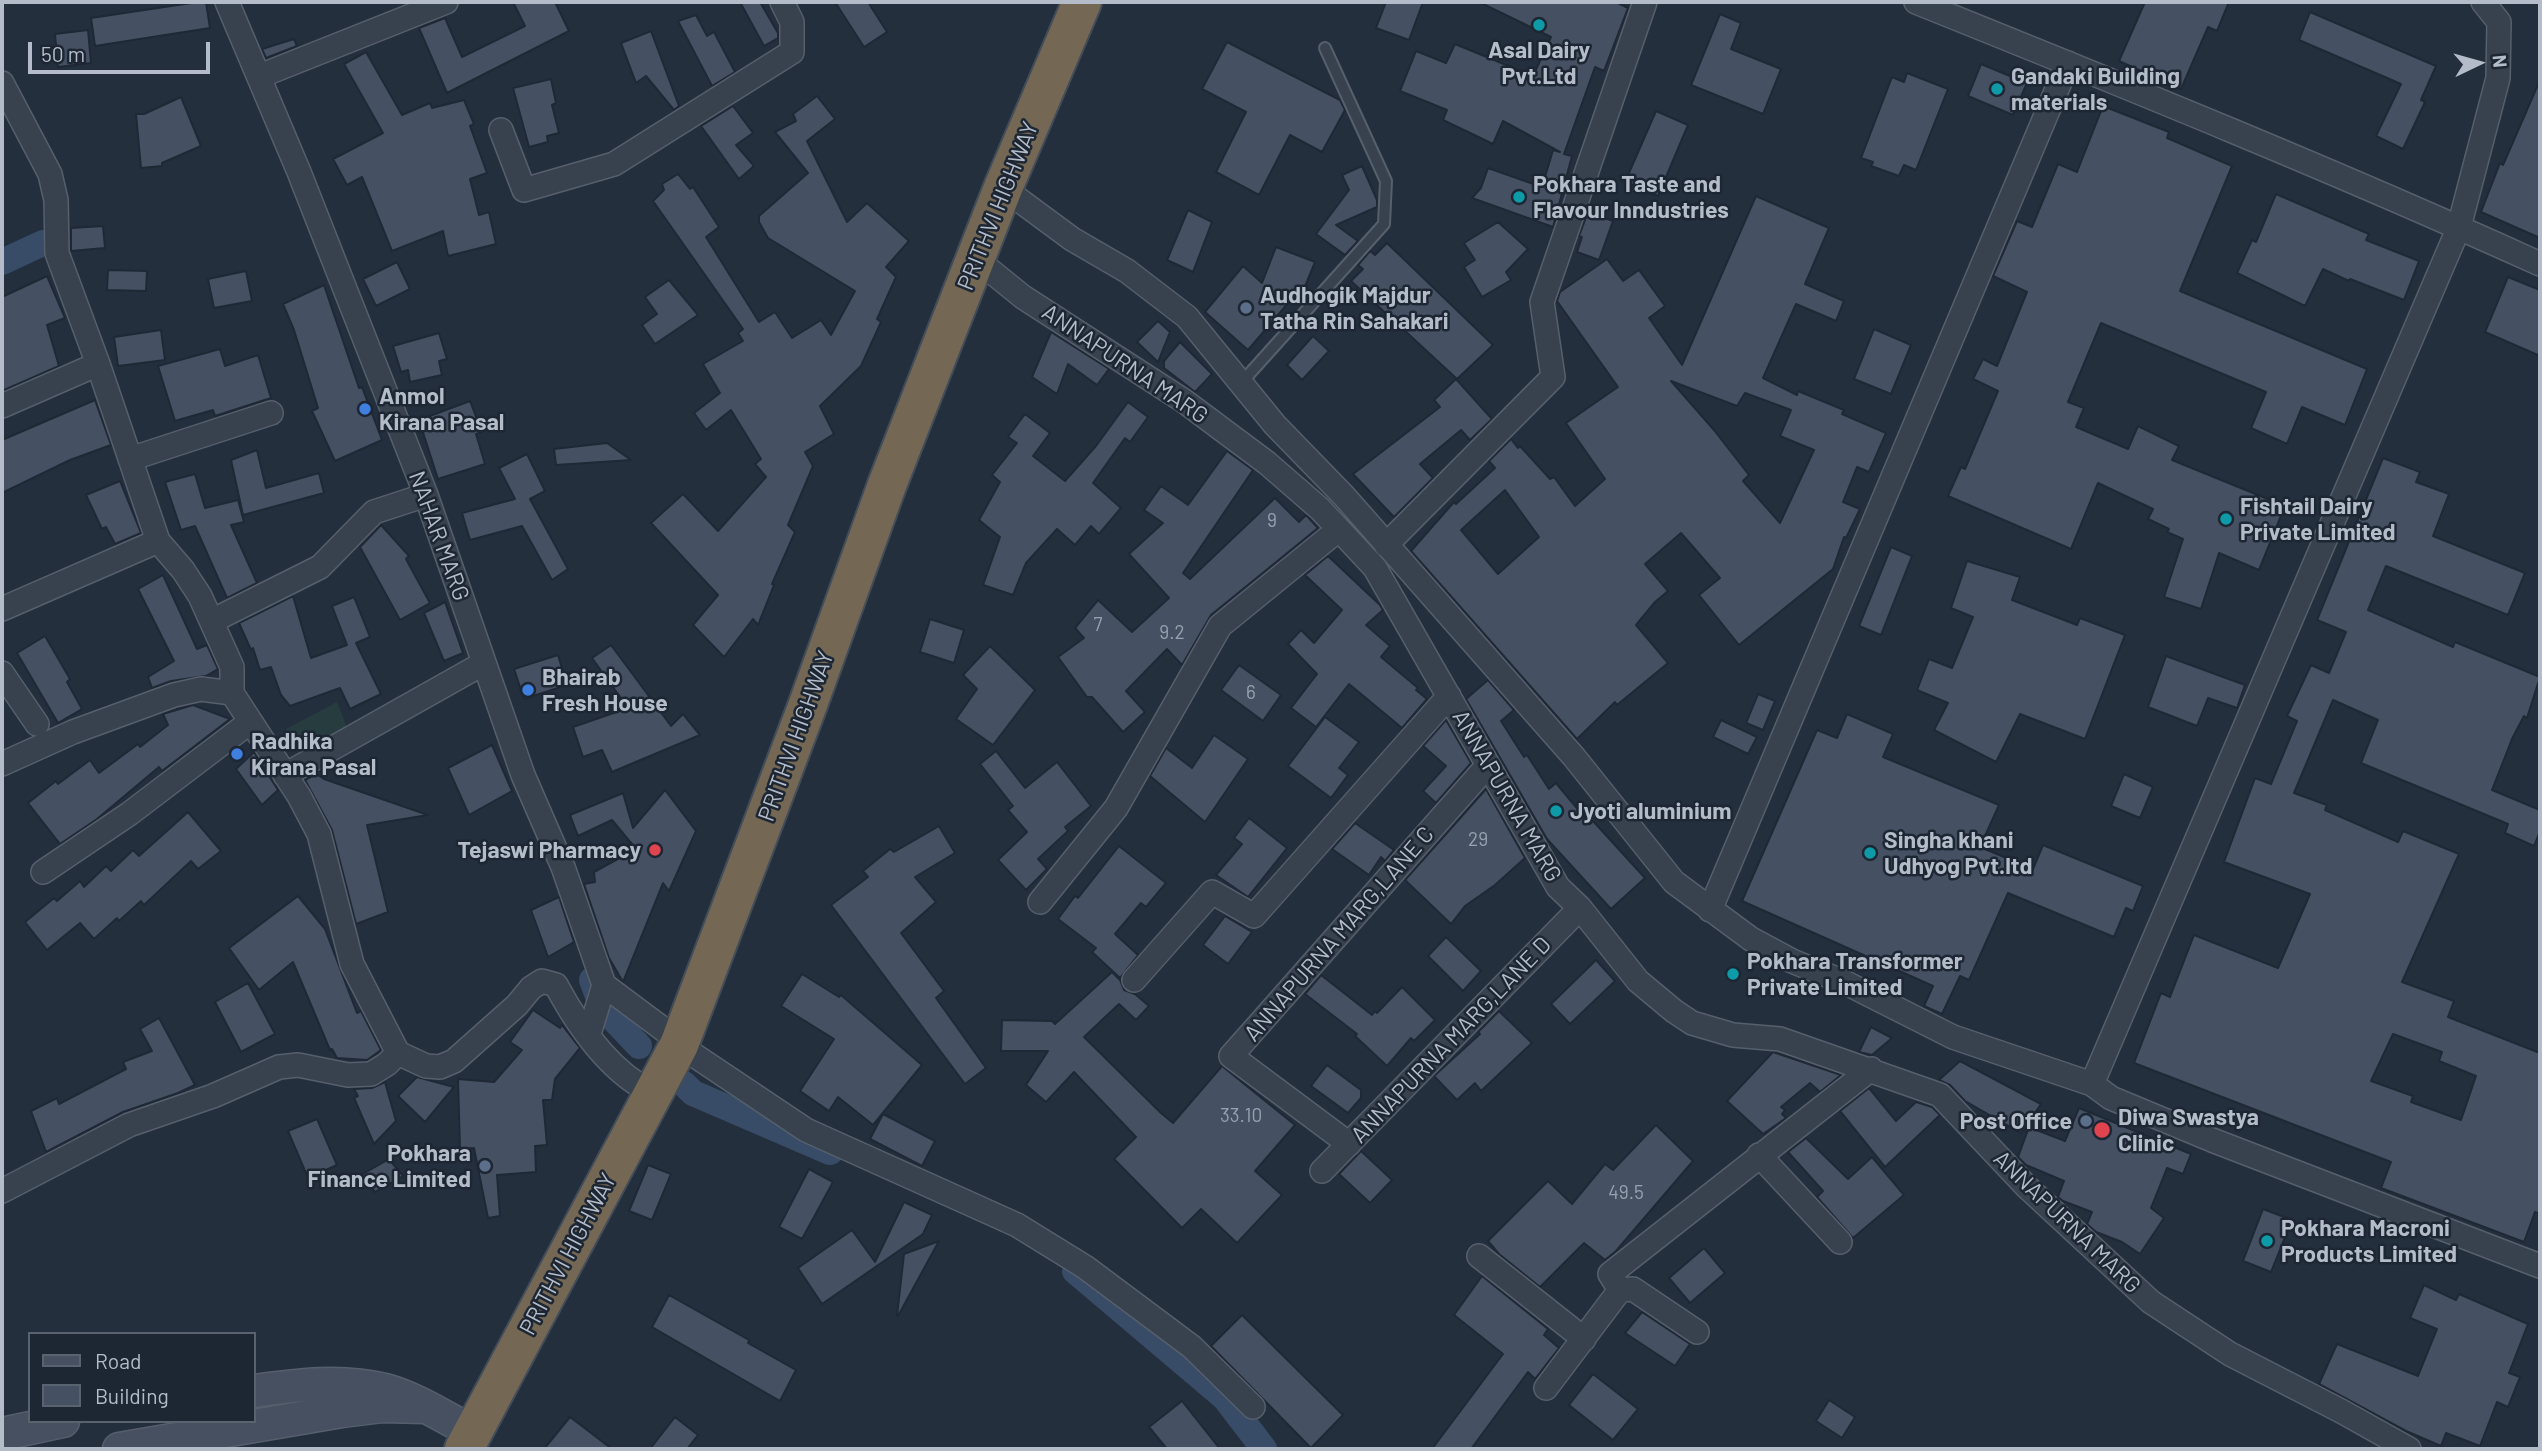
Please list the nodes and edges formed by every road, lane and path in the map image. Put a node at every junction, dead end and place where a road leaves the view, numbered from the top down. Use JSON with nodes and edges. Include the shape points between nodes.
{"nodes":[{"id":1,"x":227,"y":2,"type":"edge"},
{"id":2,"x":446,"y":2,"type":"edge"},
{"id":3,"x":782,"y":2,"type":"edge"},
{"id":4,"x":1082,"y":2,"type":"edge"},
{"id":5,"x":1645,"y":2,"type":"edge"},
{"id":6,"x":1916,"y":2,"type":"edge"},
{"id":7,"x":2483,"y":2,"type":"edge"},
{"id":8,"x":1325,"y":48,"type":"dead end"},
{"id":9,"x":2068,"y":63,"type":"junction"},
{"id":10,"x":260,"y":76,"type":"junction"},
{"id":11,"x":2,"y":83,"type":"edge"},
{"id":12,"x":501,"y":130,"type":"dead end"},
{"id":13,"x":1003,"y":188,"type":"junction"},
{"id":14,"x":2459,"y":227,"type":"junction"},
{"id":15,"x":976,"y":259,"type":"junction"},
{"id":16,"x":2540,"y":264,"type":"edge"},
{"id":17,"x":98,"y":364,"type":"junction"},
{"id":18,"x":1242,"y":382,"type":"junction"},
{"id":19,"x":2,"y":406,"type":"edge"},
{"id":20,"x":271,"y":412,"type":"dead end"},
{"id":21,"x":130,"y":459,"type":"junction"},
{"id":22,"x":426,"y":495,"type":"junction"},
{"id":23,"x":1338,"y":530,"type":"junction"},
{"id":24,"x":158,"y":541,"type":"junction"},
{"id":25,"x":1386,"y":545,"type":"junction"},
{"id":26,"x":2,"y":609,"type":"edge"},
{"id":27,"x":212,"y":621,"type":"junction"},
{"id":28,"x":484,"y":663,"type":"junction"},
{"id":29,"x":2,"y":673,"type":"edge"},
{"id":30,"x":232,"y":693,"type":"junction"},
{"id":31,"x":1449,"y":696,"type":"junction"},
{"id":32,"x":250,"y":722,"type":"junction"},
{"id":33,"x":37,"y":724,"type":"dead end"},
{"id":34,"x":4,"y":763,"type":"edge"},
{"id":35,"x":1488,"y":765,"type":"junction"},
{"id":36,"x":285,"y":775,"type":"junction"},
{"id":37,"x":43,"y":872,"type":"dead end"},
{"id":38,"x":1040,"y":902,"type":"dead end"},
{"id":39,"x":1580,"y":908,"type":"junction"},
{"id":40,"x":1710,"y":910,"type":"junction"},
{"id":41,"x":1134,"y":980,"type":"dead end"},
{"id":42,"x":604,"y":985,"type":"junction"},
{"id":43,"x":589,"y":1034,"type":"junction"},
{"id":44,"x":679,"y":1045,"type":"junction"},
{"id":45,"x":398,"y":1053,"type":"junction"},
{"id":46,"x":1871,"y":1069,"type":"junction"},
{"id":47,"x":2092,"y":1084,"type":"junction"},
{"id":48,"x":653,"y":1093,"type":"junction"},
{"id":49,"x":1349,"y":1144,"type":"junction"},
{"id":50,"x":1759,"y":1155,"type":"junction"},
{"id":51,"x":1322,"y":1171,"type":"dead end"},
{"id":52,"x":2,"y":1191,"type":"edge"},
{"id":53,"x":1840,"y":1242,"type":"dead end"},
{"id":54,"x":1479,"y":1256,"type":"dead end"},
{"id":55,"x":2540,"y":1266,"type":"edge"},
{"id":56,"x":1620,"y":1290,"type":"junction"},
{"id":57,"x":1697,"y":1332,"type":"dead end"},
{"id":58,"x":1584,"y":1339,"type":"junction"},
{"id":59,"x":1546,"y":1388,"type":"dead end"},
{"id":60,"x":256,"y":1391,"type":"edge"},
{"id":61,"x":425,"y":1408,"type":"junction"},
{"id":62,"x":1252,"y":1408,"type":"dead end"},
{"id":63,"x":54,"y":1423,"type":"edge"},
{"id":64,"x":2,"y":1434,"type":"edge"},
{"id":65,"x":469,"y":1441,"type":"edge"},
{"id":66,"x":119,"y":1449,"type":"edge"},
{"id":67,"x":2409,"y":1449,"type":"edge"}],
"edges":[{"from":1,"to":10,"type":"street","name":"NAHAR MARG"},
{"from":2,"to":10,"type":"street"},
{"from":3,"to":12,"type":"street","via":[[792,22],[792,52],[614,164],[524,190]]},
{"from":4,"to":13,"type":"highway","name":"PRITHVI HIGHWAY"},
{"from":5,"to":25,"type":"street","via":[[1542,302],[1553,377]]},
{"from":6,"to":9,"type":"street"},
{"from":7,"to":14,"type":"street","via":[[2499,22],[2498,78]]},
{"from":8,"to":18,"type":"lane","via":[[1386,181],[1384,224]]},
{"from":9,"to":14,"type":"street"},
{"from":9,"to":40,"type":"street"},
{"from":10,"to":22,"type":"street","name":"NAHAR MARG"},
{"from":11,"to":17,"type":"street","via":[[50,174],[56,201],[57,253]]},
{"from":13,"to":15,"type":"highway","name":"PRITHVI HIGHWAY"},
{"from":13,"to":18,"type":"street","via":[[1187,317]]},
{"from":14,"to":16,"type":"street"},
{"from":14,"to":47,"type":"street"},
{"from":15,"to":23,"type":"street","name":"ANNAPURNA MARG","via":[[1023,297],[1184,401],[1267,463]]},
{"from":15,"to":44,"type":"highway","name":"PRITHVI HIGHWAY"},
{"from":17,"to":19,"type":"street"},
{"from":17,"to":21,"type":"street"},
{"from":18,"to":25,"type":"street","via":[[1275,425]]},
{"from":20,"to":21,"type":"street"},
{"from":21,"to":24,"type":"street"},
{"from":22,"to":27,"type":"street","via":[[374,512],[320,567]]},
{"from":22,"to":28,"type":"street","name":"NAHAR MARG"},
{"from":23,"to":31,"type":"street","name":"ANNAPURNA MARG","via":[[1376,568]]},
{"from":23,"to":38,"type":"street","via":[[1220,626],[1115,808]]},
{"from":24,"to":26,"type":"street"},
{"from":24,"to":27,"type":"street","via":[[183,570]]},
{"from":25,"to":40,"type":"street","via":[[1574,757],[1674,882]]},
{"from":27,"to":30,"type":"street","via":[[232,667]]},
{"from":28,"to":36,"type":"street"},
{"from":28,"to":42,"type":"street","name":"NAHAR MARG"},
{"from":29,"to":33,"type":"street"},
{"from":30,"to":32,"type":"street"},
{"from":30,"to":34,"type":"street","via":[[201,690],[174,695]]},
{"from":31,"to":35,"type":"street","name":"ANNAPURNA MARG"},
{"from":31,"to":41,"type":"street","via":[[1254,916],[1212,892]]},
{"from":32,"to":36,"type":"street"},
{"from":32,"to":37,"type":"street"},
{"from":35,"to":39,"type":"street","name":"ANNAPURNA MARG","via":[[1558,887]]},
{"from":35,"to":49,"type":"street","name":"ANNAPURNA MARG,LANE C","via":[[1231,1056]]},
{"from":36,"to":45,"type":"street","via":[[318,834],[352,964]]},
{"from":39,"to":46,"type":"street","name":"ANNAPURNA MARG","via":[[1639,981],[1692,1023],[1733,1035],[1780,1039]]},
{"from":39,"to":49,"type":"street","name":"ANNAPURNA MARG,LANE D"},
{"from":40,"to":47,"type":"street","via":[[1792,961],[1953,1037]]},
{"from":42,"to":43,"type":"street"},
{"from":42,"to":44,"type":"street"},
{"from":43,"to":45,"type":"street","via":[[575,1020],[556,985],[542,981],[453,1061],[440,1067],[426,1066]]},
{"from":43,"to":48,"type":"street","via":[[618,1070]]},
{"from":44,"to":48,"type":"highway","name":"PRITHVI HIGHWAY"},
{"from":44,"to":62,"type":"street","via":[[806,1130],[1017,1225],[1085,1267],[1192,1346]]},
{"from":45,"to":52,"type":"street","via":[[371,1074],[279,1067],[129,1125]]},
{"from":46,"to":50,"type":"street"},
{"from":46,"to":67,"type":"street","name":"ANNAPURNA MARG","via":[[1940,1095],[2027,1187],[2151,1301],[2231,1354]]},
{"from":47,"to":55,"type":"street","via":[[2111,1098],[2212,1140]]},
{"from":48,"to":65,"type":"highway","name":"PRITHVI HIGHWAY"},
{"from":49,"to":51,"type":"street","name":"ANNAPURNA MARG,LANE D"},
{"from":50,"to":53,"type":"street"},
{"from":50,"to":56,"type":"street","via":[[1610,1274]]},
{"from":54,"to":58,"type":"street"},
{"from":56,"to":57,"type":"street","via":[[1633,1289]]},
{"from":56,"to":58,"type":"street"},
{"from":58,"to":59,"type":"street"},
{"from":60,"to":61,"type":"street","via":[[345,1384],[386,1390]]},
{"from":61,"to":65,"type":"street"},
{"from":61,"to":66,"type":"street","via":[[383,1406],[342,1411]]},
{"from":63,"to":64,"type":"street"}]}
